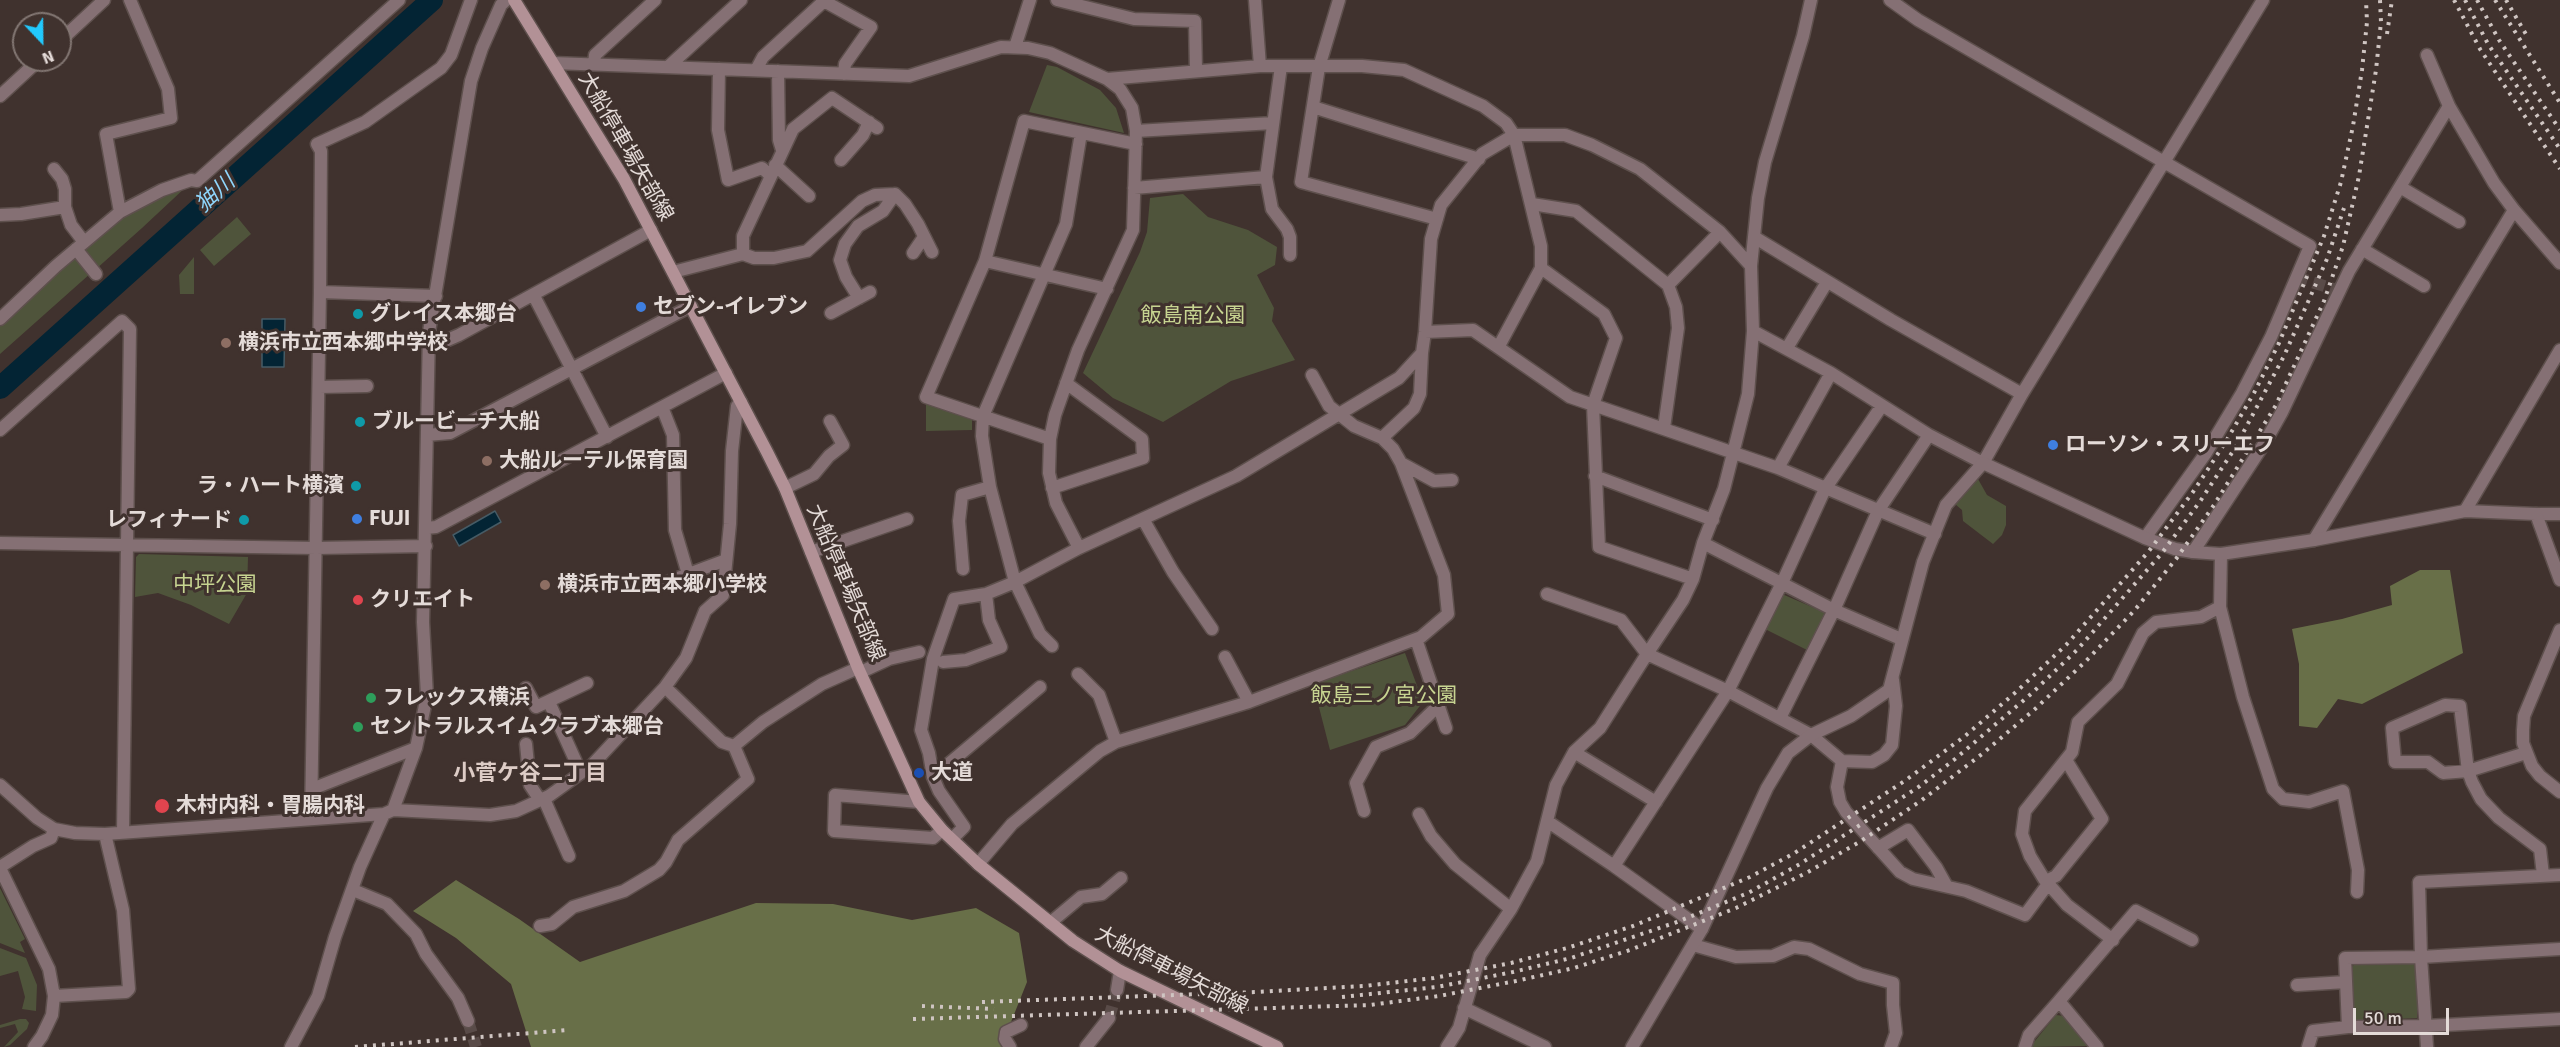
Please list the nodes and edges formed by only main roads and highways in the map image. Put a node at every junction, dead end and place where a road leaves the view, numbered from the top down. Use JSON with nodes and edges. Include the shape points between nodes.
{"nodes":[{"id":1,"x":514,"y":0,"type":"edge"},
{"id":2,"x":1277,"y":1047,"type":"edge"}],
"edges":[{"from":1,"to":2,"type":"main road","name":"大船停車場矢部線","via":[[624,180],[785,488],[919,802],[978,864],[1073,941],[1120,971]]}]}
